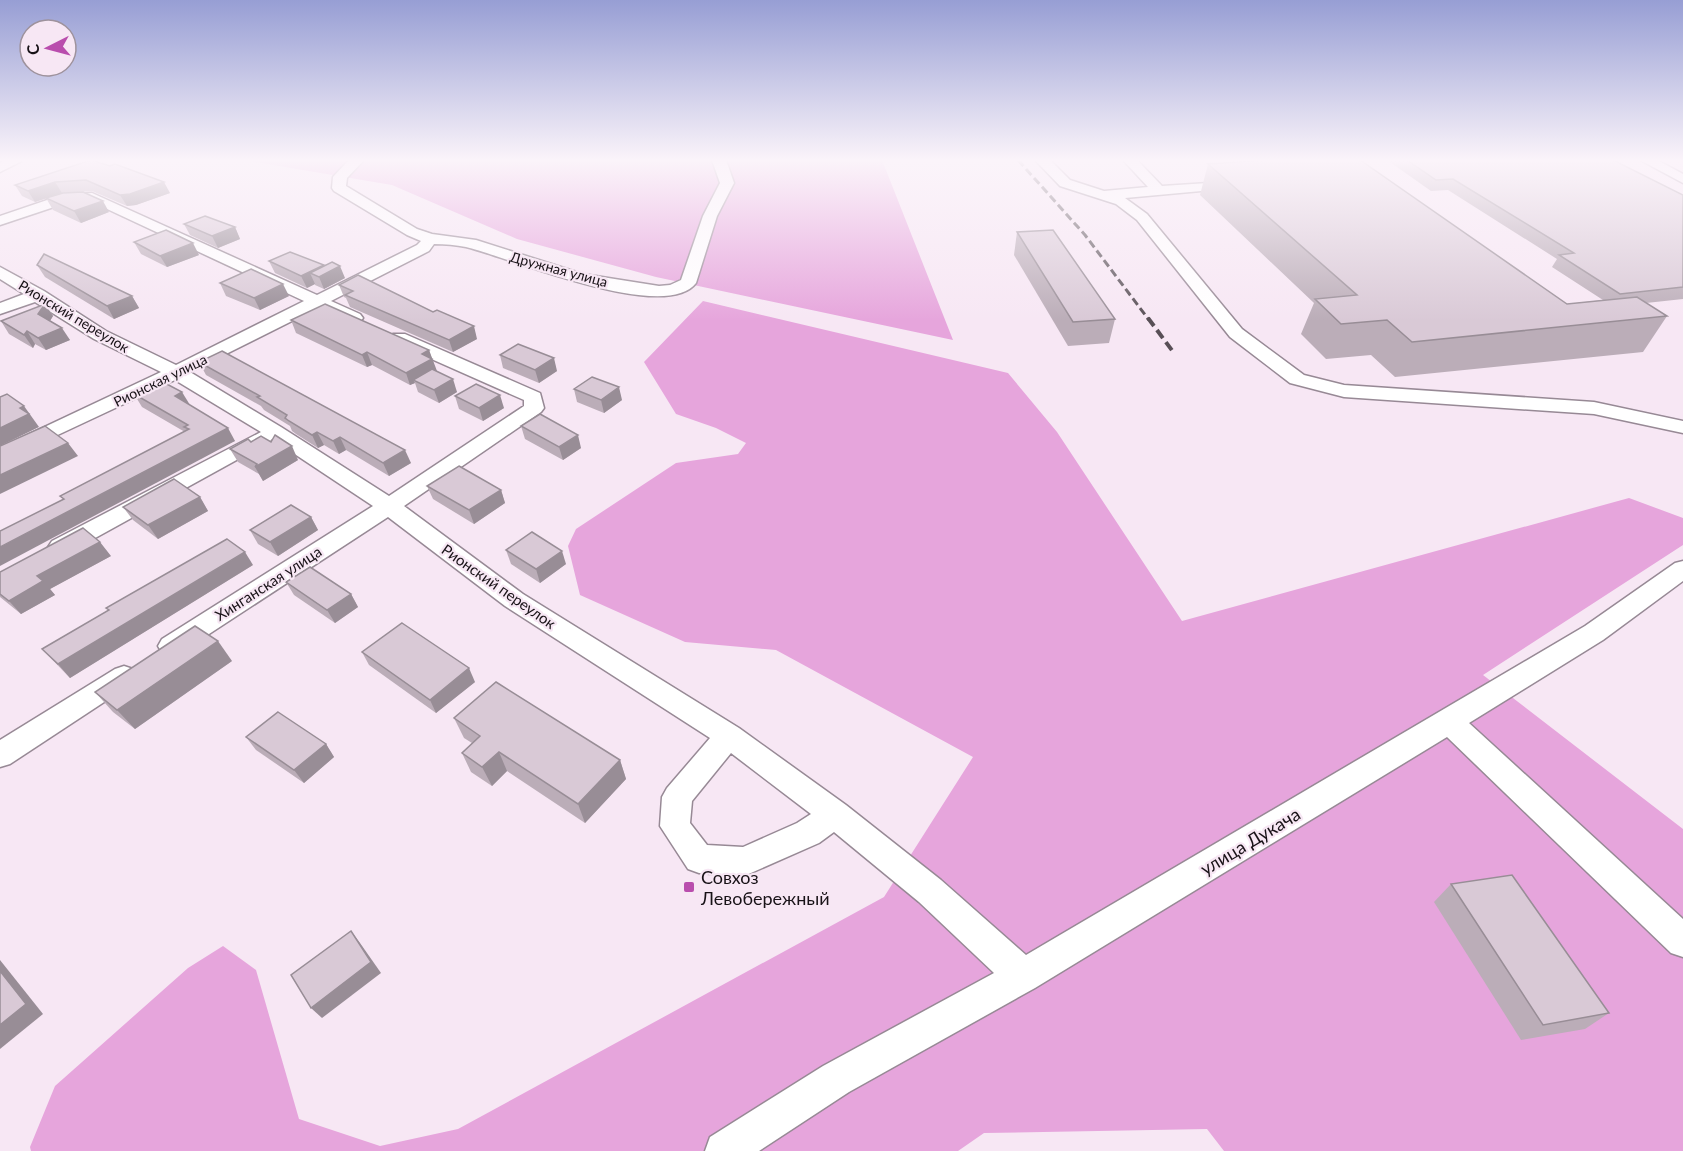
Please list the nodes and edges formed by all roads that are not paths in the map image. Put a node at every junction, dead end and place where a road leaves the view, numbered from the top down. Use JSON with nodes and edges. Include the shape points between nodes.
{"nodes":[{"id":1,"x":21,"y":214,"type":"edge"},
{"id":2,"x":128,"y":214,"type":"edge"},
{"id":3,"x":382,"y":214,"type":"edge"},
{"id":4,"x":711,"y":214,"type":"edge"},
{"id":5,"x":1138,"y":214,"type":"edge"},
{"id":6,"x":0,"y":221,"type":"edge"},
{"id":7,"x":430,"y":239,"type":"junction"},
{"id":8,"x":0,"y":272,"type":"edge"},
{"id":9,"x":38,"y":295,"type":"junction"},
{"id":10,"x":319,"y":302,"type":"junction"},
{"id":11,"x":0,"y":309,"type":"edge"},
{"id":12,"x":176,"y":372,"type":"junction"},
{"id":13,"x":1683,"y":427,"type":"edge"},
{"id":14,"x":274,"y":431,"type":"junction"},
{"id":15,"x":0,"y":456,"type":"edge"},
{"id":16,"x":389,"y":506,"type":"junction"},
{"id":17,"x":42,"y":557,"type":"edge"},
{"id":18,"x":1683,"y":569,"type":"edge"},
{"id":19,"x":1449,"y":722,"type":"junction"},
{"id":20,"x":729,"y":736,"type":"junction"},
{"id":21,"x":0,"y":755,"type":"edge"},
{"id":22,"x":835,"y":814,"type":"junction"},
{"id":23,"x":1683,"y":941,"type":"edge"},
{"id":24,"x":1023,"y":975,"type":"junction"},
{"id":25,"x":724,"y":1151,"type":"edge"}],
"edges":[{"from":1,"to":6,"type":"street"},
{"from":2,"to":10,"type":"street"},
{"from":3,"to":7,"type":"street","name":"Дружная улица"},
{"from":4,"to":7,"type":"street","name":"Дружная улица","via":[[688,283],[671,290],[609,284],[537,267],[469,241]]},
{"from":5,"to":13,"type":"street","via":[[1236,333],[1297,379],[1344,391],[1593,408]]},
{"from":7,"to":10,"type":"street","via":[[408,257]]},
{"from":8,"to":9,"type":"street","name":"Рионский переулок"},
{"from":9,"to":11,"type":"street"},
{"from":9,"to":12,"type":"street","name":"Рионский переулок","via":[[100,335]]},
{"from":10,"to":12,"type":"street","name":"Рионская улица"},
{"from":10,"to":16,"type":"street","name":"Хинганская улица","via":[[533,397],[534,408]]},
{"from":12,"to":14,"type":"street","name":"Рионский переулок"},
{"from":12,"to":15,"type":"street","name":"Рионская улица"},
{"from":14,"to":16,"type":"street","name":"Рионский переулок"},
{"from":14,"to":17,"type":"street"},
{"from":16,"to":20,"type":"street","name":"Рионский переулок","via":[[514,600]]},
{"from":16,"to":21,"type":"street","name":"Хинганская улица"},
{"from":18,"to":19,"type":"street","name":"улица Дукача","via":[[1594,633]]},
{"from":19,"to":23,"type":"street"},
{"from":19,"to":24,"type":"street","name":"улица Дукача"},
{"from":20,"to":22,"type":"street","name":"Рионский переулок"},
{"from":20,"to":22,"type":"street","via":[[677,797],[675,826],[699,860],[744,862],[808,833]]},
{"from":22,"to":24,"type":"street","via":[[930,891]]},
{"from":24,"to":25,"type":"street","name":"улица Дукача","via":[[836,1079]]}]}
